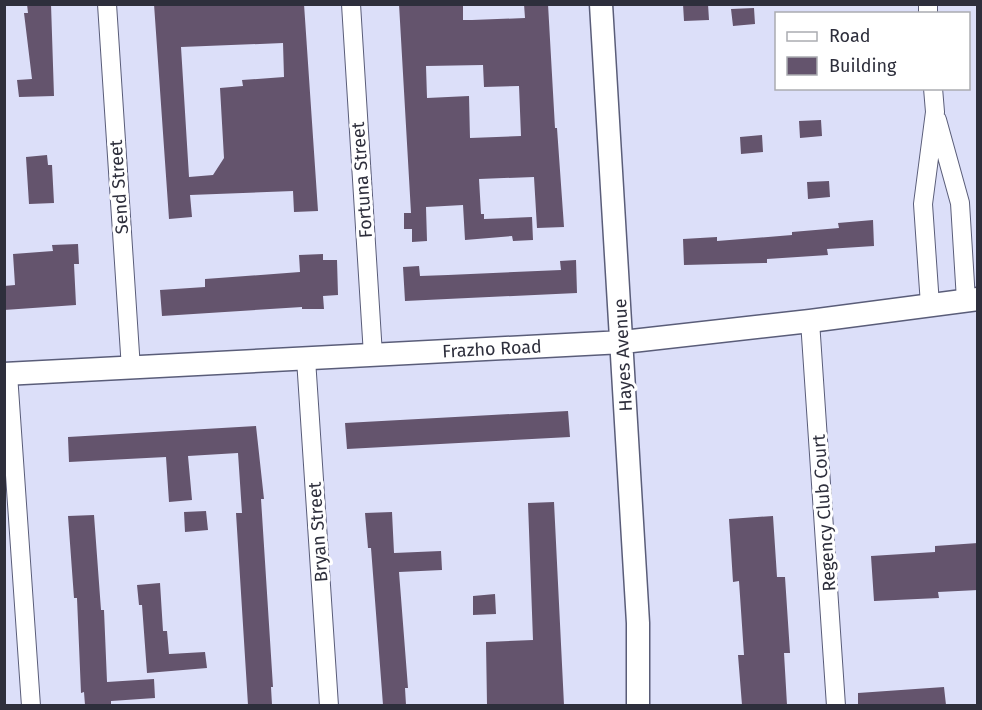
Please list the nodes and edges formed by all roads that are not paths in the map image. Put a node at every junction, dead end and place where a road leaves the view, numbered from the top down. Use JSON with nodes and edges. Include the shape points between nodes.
{"nodes":[{"id":1,"x":107,"y":4,"type":"edge"},
{"id":2,"x":351,"y":4,"type":"edge"},
{"id":3,"x":601,"y":4,"type":"edge"},
{"id":4,"x":933,"y":90,"type":"edge"},
{"id":5,"x":935,"y":112,"type":"junction"},
{"id":6,"x":972,"y":300,"type":"edge"},
{"id":7,"x":930,"y":305,"type":"junction"},
{"id":8,"x":810,"y":321,"type":"junction"},
{"id":9,"x":623,"y":342,"type":"junction"},
{"id":10,"x":373,"y":355,"type":"junction"},
{"id":11,"x":306,"y":359,"type":"junction"},
{"id":12,"x":131,"y":369,"type":"junction"},
{"id":13,"x":6,"y":374,"type":"edge"},
{"id":14,"x":31,"y":705,"type":"edge"},
{"id":15,"x":329,"y":705,"type":"edge"},
{"id":16,"x":638,"y":705,"type":"edge"},
{"id":17,"x":836,"y":705,"type":"edge"}],
"edges":[{"from":1,"to":12,"type":"street","name":"Send Street"},
{"from":2,"to":10,"type":"street","name":"Fortuna Street"},
{"from":3,"to":9,"type":"street","name":"Hayes Avenue"},
{"from":4,"to":5,"type":"street"},
{"from":5,"to":6,"type":"street","via":[[960,203]]},
{"from":5,"to":7,"type":"street","via":[[923,204]]},
{"from":6,"to":7,"type":"street","name":"Frazho Road"},
{"from":7,"to":8,"type":"street","name":"Frazho Road"},
{"from":8,"to":9,"type":"street","name":"Frazho Road"},
{"from":8,"to":17,"type":"street","name":"Regency Club Court"},
{"from":9,"to":10,"type":"street","name":"Frazho Road"},
{"from":9,"to":16,"type":"street","name":"Hayes Avenue","via":[[638,623]]},
{"from":10,"to":11,"type":"street","name":"Frazho Road"},
{"from":11,"to":12,"type":"street","name":"Frazho Road"},
{"from":11,"to":15,"type":"street","name":"Bryan Street"},
{"from":12,"to":13,"type":"street","name":"Frazho Road"},
{"from":13,"to":14,"type":"street"}]}
